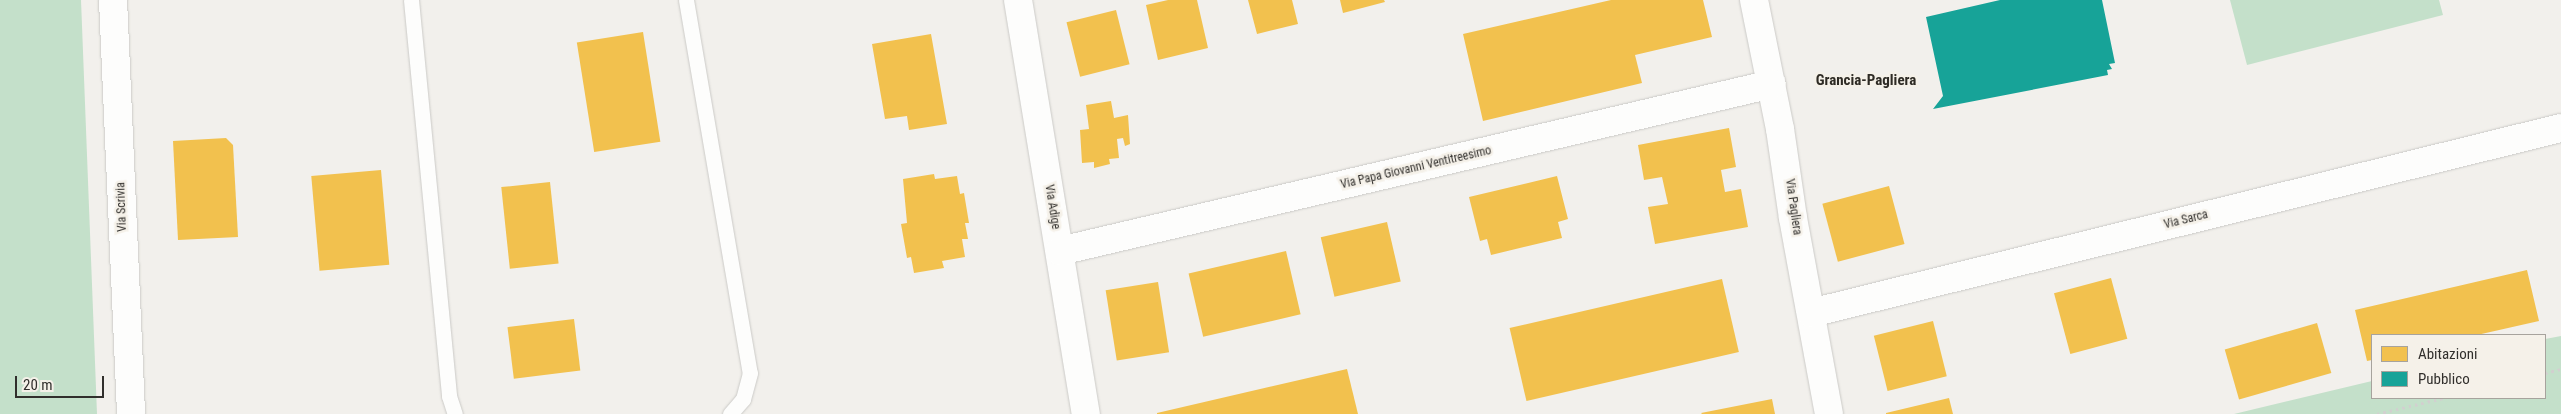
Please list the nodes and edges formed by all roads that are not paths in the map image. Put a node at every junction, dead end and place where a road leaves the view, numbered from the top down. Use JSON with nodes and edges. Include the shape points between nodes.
{"nodes":[{"id":1,"x":113,"y":0,"type":"edge"},
{"id":2,"x":411,"y":0,"type":"edge"},
{"id":3,"x":686,"y":0,"type":"edge"},
{"id":4,"x":1018,"y":0,"type":"edge"},
{"id":5,"x":1754,"y":0,"type":"edge"},
{"id":6,"x":1772,"y":84,"type":"junction"},
{"id":7,"x":2561,"y":128,"type":"edge"},
{"id":8,"x":1060,"y":251,"type":"junction"},
{"id":9,"x":1811,"y":313,"type":"junction"},
{"id":10,"x":132,"y":414,"type":"edge"},
{"id":11,"x":455,"y":414,"type":"edge"},
{"id":12,"x":730,"y":414,"type":"edge"},
{"id":13,"x":1086,"y":414,"type":"edge"},
{"id":14,"x":1829,"y":414,"type":"edge"}],
"edges":[{"from":1,"to":10,"type":"street","name":"Via Scrivia"},
{"from":2,"to":11,"type":"lane","via":[[449,396]]},
{"from":3,"to":12,"type":"lane","via":[[750,372],[743,399]]},
{"from":4,"to":8,"type":"street","name":"Via Adige"},
{"from":5,"to":6,"type":"street","name":"Via Pagliera"},
{"from":6,"to":8,"type":"street","name":"Via Papa Giovanni Ventitreesimo"},
{"from":6,"to":9,"type":"street","name":"Via Pagliera"},
{"from":7,"to":9,"type":"street","name":"Via Sarca"},
{"from":8,"to":13,"type":"street","name":"Via Adige"},
{"from":9,"to":14,"type":"street","name":"Via Pagliera"}]}
